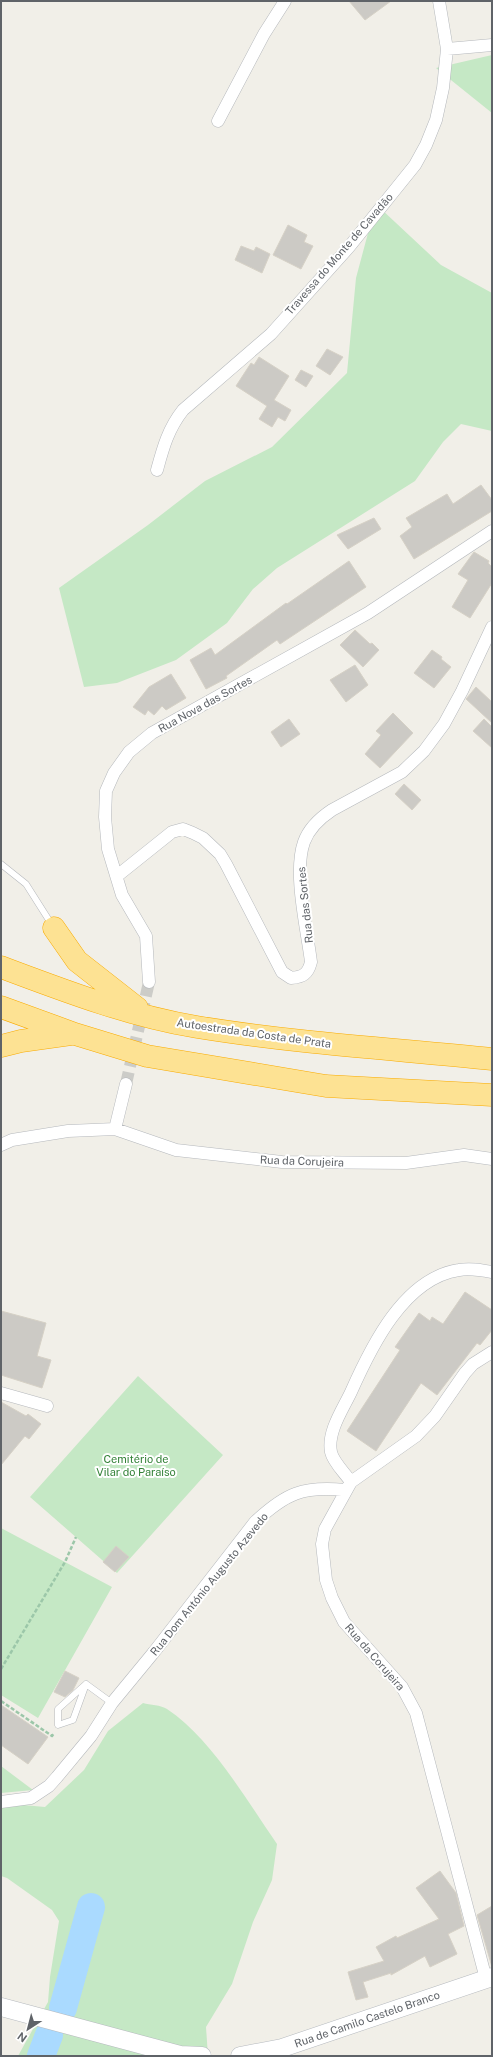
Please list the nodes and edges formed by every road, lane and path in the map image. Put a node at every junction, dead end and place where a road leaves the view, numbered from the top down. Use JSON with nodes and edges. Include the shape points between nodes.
{"nodes":[{"id":1,"x":285,"y":1,"type":"edge"},
{"id":2,"x":439,"y":1,"type":"edge"},
{"id":3,"x":492,"y":45,"type":"edge"},
{"id":4,"x":447,"y":49,"type":"junction"},
{"id":5,"x":218,"y":121,"type":"dead end"},
{"id":6,"x":157,"y":470,"type":"dead end"},
{"id":7,"x":492,"y":531,"type":"edge"},
{"id":8,"x":492,"y":627,"type":"edge"},
{"id":9,"x":1,"y":864,"type":"edge"},
{"id":10,"x":117,"y":876,"type":"junction"},
{"id":11,"x":54,"y":928,"type":"joint"},
{"id":12,"x":1,"y":967,"type":"edge"},
{"id":13,"x":149,"y":982,"type":"tunnel mouth"},
{"id":14,"x":1,"y":1007,"type":"edge"},
{"id":15,"x":147,"y":1015,"type":"junction"},
{"id":16,"x":75,"y":1034,"type":"junction"},
{"id":17,"x":1,"y":1046,"type":"edge"},
{"id":18,"x":492,"y":1058,"type":"edge"},
{"id":19,"x":126,"y":1084,"type":"tunnel mouth"},
{"id":20,"x":492,"y":1095,"type":"edge"},
{"id":21,"x":115,"y":1129,"type":"junction"},
{"id":22,"x":1,"y":1145,"type":"edge"},
{"id":23,"x":492,"y":1159,"type":"edge"},
{"id":24,"x":492,"y":1272,"type":"edge"},
{"id":25,"x":492,"y":1352,"type":"edge"},
{"id":26,"x":1,"y":1394,"type":"edge"},
{"id":27,"x":48,"y":1406,"type":"dead end"},
{"id":28,"x":348,"y":1486,"type":"junction"},
{"id":29,"x":76,"y":1537,"type":"dead end"},
{"id":30,"x":1,"y":1669,"type":"edge"},
{"id":31,"x":86,"y":1684,"type":"junction"},
{"id":32,"x":1,"y":1701,"type":"edge"},
{"id":33,"x":112,"y":1703,"type":"junction"},
{"id":34,"x":58,"y":1725,"type":"junction"},
{"id":35,"x":1,"y":1802,"type":"edge"},
{"id":36,"x":489,"y":1978,"type":"edge"},
{"id":37,"x":1,"y":2007,"type":"edge"},
{"id":38,"x":202,"y":2056,"type":"edge"},
{"id":39,"x":240,"y":2056,"type":"edge"}],
"edges":[{"from":1,"to":5,"type":"street","via":[[264,34]]},
{"from":2,"to":4,"type":"street","name":"Travessa do Monte de Cavadão"},
{"from":3,"to":4,"type":"street"},
{"from":4,"to":6,"type":"street","name":"Travessa do Monte de Cavadão","via":[[443,88],[436,120],[415,165],[349,247],[271,334],[183,410],[165,440]]},
{"from":7,"to":10,"type":"street","name":"Rua Nova das Sortes","via":[[368,613],[152,733],[129,752],[114,773],[106,791],[108,849]]},
{"from":8,"to":10,"type":"street","name":"Rua das Sortes","via":[[444,724],[424,751],[402,772],[327,813],[312,828],[304,841],[300,869],[311,962],[309,971],[301,978],[290,978],[282,972],[226,864],[212,846],[198,836],[183,829],[172,832]]},
{"from":9,"to":11,"type":"lane","via":[[26,884]]},
{"from":10,"to":13,"type":"street","name":"Rua Nova das Sortes","via":[[122,895],[146,936]]},
{"from":11,"to":15,"type":"highway","via":[[77,961]]},
{"from":12,"to":15,"type":"highway","name":"Autoestrada da Costa de Prata","via":[[75,995]]},
{"from":14,"to":16,"type":"highway"},
{"from":15,"to":18,"type":"highway","name":"Autoestrada da Costa de Prata","via":[[196,1027],[331,1044]]},
{"from":16,"to":17,"type":"highway","via":[[21,1040]]},
{"from":16,"to":20,"type":"highway","via":[[146,1056],[326,1086]]},
{"from":19,"to":21,"type":"street"},
{"from":21,"to":22,"type":"street","via":[[68,1131],[12,1140]]},
{"from":21,"to":23,"type":"street","name":"Rua da Corujeira","via":[[176,1150],[282,1162],[406,1164],[464,1155]]},
{"from":24,"to":28,"type":"street","via":[[460,1269],[443,1274],[413,1294],[383,1327],[336,1422],[330,1442],[331,1453]]},
{"from":25,"to":28,"type":"street","name":"Rua da Corujeira","via":[[473,1364],[435,1416],[416,1436]]},
{"from":26,"to":27,"type":"street"},
{"from":28,"to":33,"type":"street","name":"Rua Dom António Augusto Azevedo","via":[[291,1494],[270,1508],[255,1522]]},
{"from":28,"to":36,"type":"street","name":"Rua da Corujeira","via":[[325,1529],[322,1544],[326,1580],[344,1622],[410,1698]]},
{"from":29,"to":30,"type":"path"},
{"from":31,"to":33,"type":"lane"},
{"from":31,"to":34,"type":"lane","via":[[58,1709]]},
{"from":31,"to":34,"type":"lane","via":[[73,1720]]},
{"from":32,"to":34,"type":"path","via":[[52,1736]]},
{"from":33,"to":35,"type":"street","name":"Rua Dom António Augusto Azevedo","via":[[91,1736],[49,1786],[31,1798]]},
{"from":36,"to":39,"type":"main road","name":"Rua de Camilo Castelo Branco","via":[[282,2048]]},
{"from":37,"to":38,"type":"main road","via":[[180,2055]]}]}
